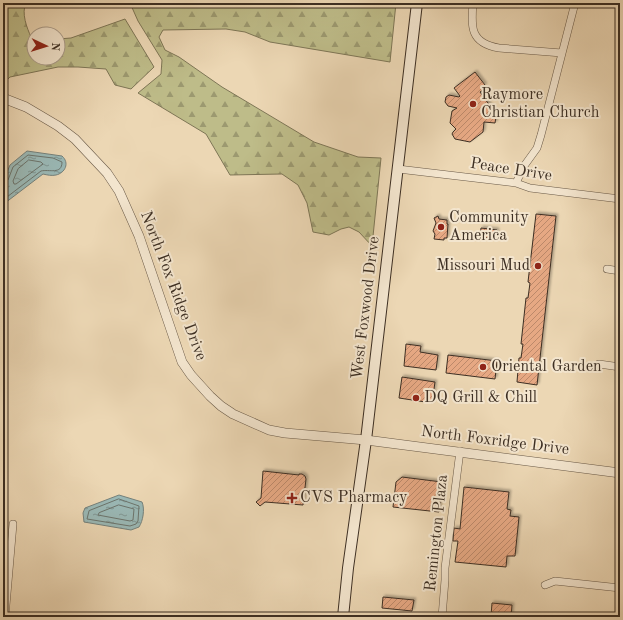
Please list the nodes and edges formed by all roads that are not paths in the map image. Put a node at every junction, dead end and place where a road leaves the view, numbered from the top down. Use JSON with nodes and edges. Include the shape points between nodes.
{"nodes":[{"id":1,"x":417,"y":3,"type":"edge"},
{"id":2,"x":473,"y":3,"type":"edge"},
{"id":3,"x":575,"y":3,"type":"edge"},
{"id":4,"x":562,"y":53,"type":"junction"},
{"id":5,"x":3,"y":98,"type":"edge"},
{"id":6,"x":398,"y":169,"type":"junction"},
{"id":7,"x":516,"y":183,"type":"junction"},
{"id":8,"x":620,"y":199,"type":"edge"},
{"id":9,"x":607,"y":269,"type":"dead end"},
{"id":10,"x":620,"y":271,"type":"edge"},
{"id":11,"x":599,"y":364,"type":"dead end"},
{"id":12,"x":620,"y":366,"type":"edge"},
{"id":13,"x":366,"y":440,"type":"junction"},
{"id":14,"x":460,"y":451,"type":"junction"},
{"id":15,"x":620,"y":473,"type":"edge"},
{"id":16,"x":13,"y":524,"type":"dead end"},
{"id":17,"x":5,"y":585,"type":"edge"},
{"id":18,"x":545,"y":585,"type":"dead end"},
{"id":19,"x":620,"y":588,"type":"edge"},
{"id":20,"x":5,"y":617,"type":"edge"},
{"id":21,"x":343,"y":617,"type":"edge"},
{"id":22,"x":442,"y":617,"type":"edge"}],
"edges":[{"from":1,"to":6,"type":"main road","name":"West Foxwood Drive"},
{"from":2,"to":4,"type":"street","via":[[471,22],[474,34],[481,42],[493,47]]},
{"from":3,"to":4,"type":"street"},
{"from":4,"to":7,"type":"street","via":[[537,148]]},
{"from":5,"to":13,"type":"street","name":"North Fox Ridge Drive","via":[[26,107],[58,126],[76,139],[107,173],[119,191],[136,230],[182,362],[210,396],[233,414],[269,430],[285,434]]},
{"from":6,"to":7,"type":"street","name":"Peace Drive"},
{"from":6,"to":13,"type":"main road","name":"West Foxwood Drive"},
{"from":7,"to":8,"type":"street","name":"Peace Drive","via":[[538,189]]},
{"from":9,"to":10,"type":"street"},
{"from":11,"to":12,"type":"street"},
{"from":13,"to":14,"type":"street","name":"North Foxridge Drive"},
{"from":13,"to":21,"type":"main road","name":"West Foxwood Drive"},
{"from":14,"to":15,"type":"street","name":"North Foxridge Drive"},
{"from":14,"to":22,"type":"street","name":"Remington Plaza","via":[[445,568]]},
{"from":16,"to":17,"type":"street"},
{"from":17,"to":20,"type":"street"},
{"from":18,"to":19,"type":"street","via":[[555,581]]}]}
